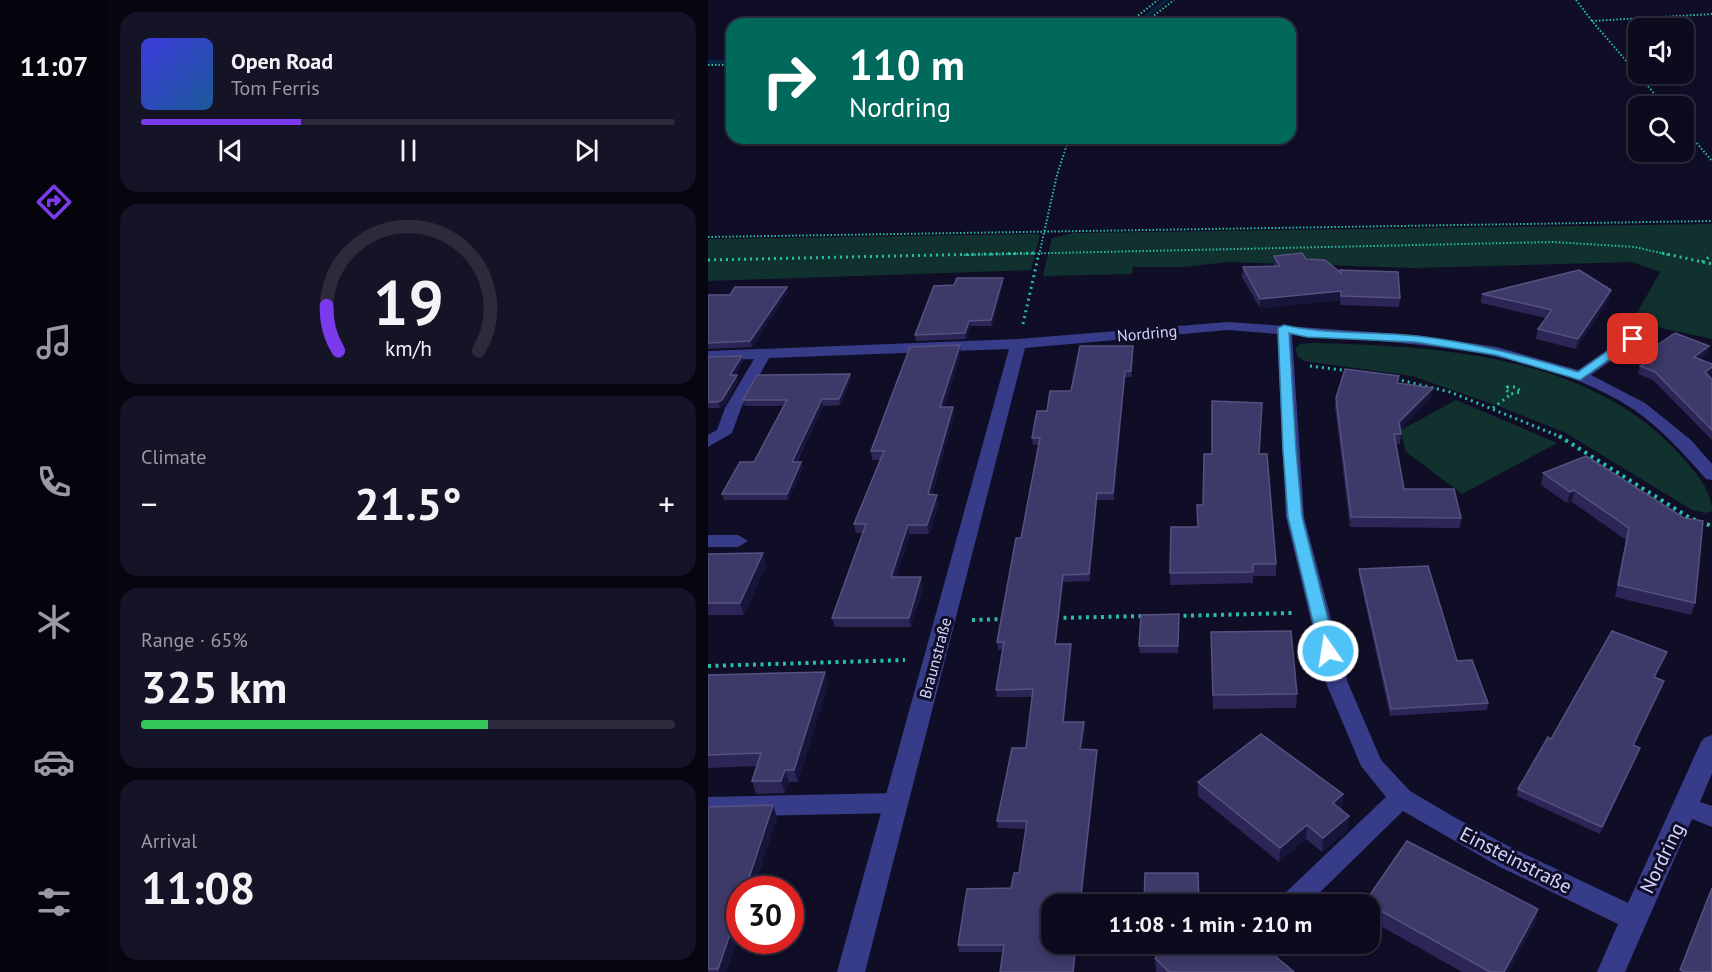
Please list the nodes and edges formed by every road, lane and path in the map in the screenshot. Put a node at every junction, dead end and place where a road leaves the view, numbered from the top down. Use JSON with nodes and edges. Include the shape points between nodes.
{"nodes":[{"id":1,"x":1158,"y":0,"type":"edge"},
{"id":2,"x":1174,"y":0,"type":"edge"},
{"id":3,"x":1576,"y":0,"type":"edge"},
{"id":4,"x":1712,"y":14,"type":"edge"},
{"id":5,"x":1135,"y":18,"type":"edge"},
{"id":6,"x":1151,"y":18,"type":"edge"},
{"id":7,"x":1592,"y":21,"type":"junction"},
{"id":8,"x":708,"y":65,"type":"edge"},
{"id":9,"x":726,"y":65,"type":"edge"},
{"id":10,"x":1656,"y":96,"type":"edge"},
{"id":11,"x":1694,"y":140,"type":"edge"},
{"id":12,"x":1067,"y":144,"type":"edge"},
{"id":13,"x":1712,"y":161,"type":"edge"},
{"id":14,"x":1712,"y":222,"type":"edge"},
{"id":15,"x":1046,"y":231,"type":"junction"},
{"id":16,"x":708,"y":237,"type":"edge"},
{"id":17,"x":1041,"y":253,"type":"junction"},
{"id":18,"x":1712,"y":255,"type":"edge"},
{"id":19,"x":708,"y":260,"type":"edge"},
{"id":20,"x":1702,"y":262,"type":"junction"},
{"id":21,"x":1712,"y":264,"type":"edge"},
{"id":22,"x":1634,"y":325,"type":"dead end"},
{"id":23,"x":1284,"y":328,"type":"junction"},
{"id":24,"x":1018,"y":344,"type":"junction"},
{"id":25,"x":765,"y":354,"type":"junction"},
{"id":26,"x":708,"y":356,"type":"edge"},
{"id":27,"x":1285,"y":363,"type":"junction"},
{"id":28,"x":1359,"y":372,"type":"edge"},
{"id":29,"x":1580,"y":376,"type":"junction"},
{"id":30,"x":1393,"y":378,"type":"edge"},
{"id":31,"x":1511,"y":394,"type":"dead end"},
{"id":32,"x":1493,"y":408,"type":"junction"},
{"id":33,"x":708,"y":442,"type":"edge"},
{"id":34,"x":1712,"y":475,"type":"edge"},
{"id":35,"x":1712,"y":526,"type":"edge"},
{"id":36,"x":708,"y":540,"type":"edge"},
{"id":37,"x":738,"y":541,"type":"dead end"},
{"id":38,"x":1319,"y":613,"type":"junction"},
{"id":39,"x":1155,"y":616,"type":"edge"},
{"id":40,"x":1167,"y":616,"type":"edge"},
{"id":41,"x":1050,"y":618,"type":"edge"},
{"id":42,"x":1015,"y":619,"type":"edge"},
{"id":43,"x":945,"y":620,"type":"junction"},
{"id":44,"x":934,"y":660,"type":"junction"},
{"id":45,"x":708,"y":666,"type":"edge"},
{"id":46,"x":1712,"y":744,"type":"edge"},
{"id":47,"x":1401,"y":798,"type":"junction"},
{"id":48,"x":896,"y":803,"type":"junction"},
{"id":49,"x":708,"y":807,"type":"edge"},
{"id":50,"x":1687,"y":807,"type":"junction"},
{"id":51,"x":1712,"y":817,"type":"edge"},
{"id":52,"x":1301,"y":894,"type":"edge"},
{"id":53,"x":1634,"y":918,"type":"junction"},
{"id":54,"x":851,"y":972,"type":"edge"},
{"id":55,"x":1611,"y":972,"type":"edge"}],
"edges":[{"from":1,"to":5,"type":"path"},
{"from":2,"to":6,"type":"path"},
{"from":3,"to":7,"type":"path"},
{"from":4,"to":7,"type":"path"},
{"from":7,"to":10,"type":"path"},
{"from":8,"to":9,"type":"path"},
{"from":11,"to":13,"type":"path"},
{"from":12,"to":15,"type":"path"},
{"from":14,"to":15,"type":"path"},
{"from":15,"to":16,"type":"path"},
{"from":15,"to":17,"type":"path"},
{"from":17,"to":19,"type":"path"},
{"from":17,"to":20,"type":"path","via":[[1553,242],[1635,247]]},
{"from":17,"to":24,"type":"path"},
{"from":18,"to":20,"type":"path"},
{"from":20,"to":21,"type":"path"},
{"from":22,"to":29,"type":"street","via":[[1633,339]]},
{"from":23,"to":24,"type":"street","name":"Nordring","via":[[1227,326]]},
{"from":23,"to":27,"type":"street","name":"Einsteinstraße"},
{"from":23,"to":29,"type":"street","name":"Nordring","via":[[1307,333],[1415,339],[1497,352]]},
{"from":24,"to":25,"type":"street","name":"Nordring"},
{"from":24,"to":43,"type":"street","name":"Braunstraße"},
{"from":25,"to":26,"type":"street","name":"Nordring"},
{"from":25,"to":33,"type":"street","via":[[733,408],[724,433]]},
{"from":27,"to":28,"type":"path"},
{"from":27,"to":38,"type":"street","name":"Einsteinstraße","via":[[1295,517]]},
{"from":29,"to":34,"type":"street","name":"Nordring","via":[[1639,406],[1685,444]]},
{"from":30,"to":32,"type":"path"},
{"from":31,"to":32,"type":"path"},
{"from":32,"to":35,"type":"path","via":[[1554,433],[1690,518]]},
{"from":36,"to":37,"type":"street"},
{"from":38,"to":40,"type":"path"},
{"from":38,"to":47,"type":"street","name":"Einsteinstraße","via":[[1337,683],[1360,741],[1373,765]]},
{"from":39,"to":41,"type":"path"},
{"from":42,"to":43,"type":"path"},
{"from":43,"to":44,"type":"street","name":"Braunstraße"},
{"from":44,"to":45,"type":"path"},
{"from":44,"to":48,"type":"street","name":"Braunstraße"},
{"from":46,"to":50,"type":"street","name":"Nordring"},
{"from":47,"to":52,"type":"street"},
{"from":47,"to":53,"type":"street","name":"Einsteinstraße","via":[[1507,858]]},
{"from":48,"to":49,"type":"street"},
{"from":48,"to":54,"type":"street","name":"Braunstraße"},
{"from":50,"to":51,"type":"street"},
{"from":50,"to":53,"type":"street","name":"Nordring"},
{"from":53,"to":55,"type":"street","name":"Nordring"}]}
